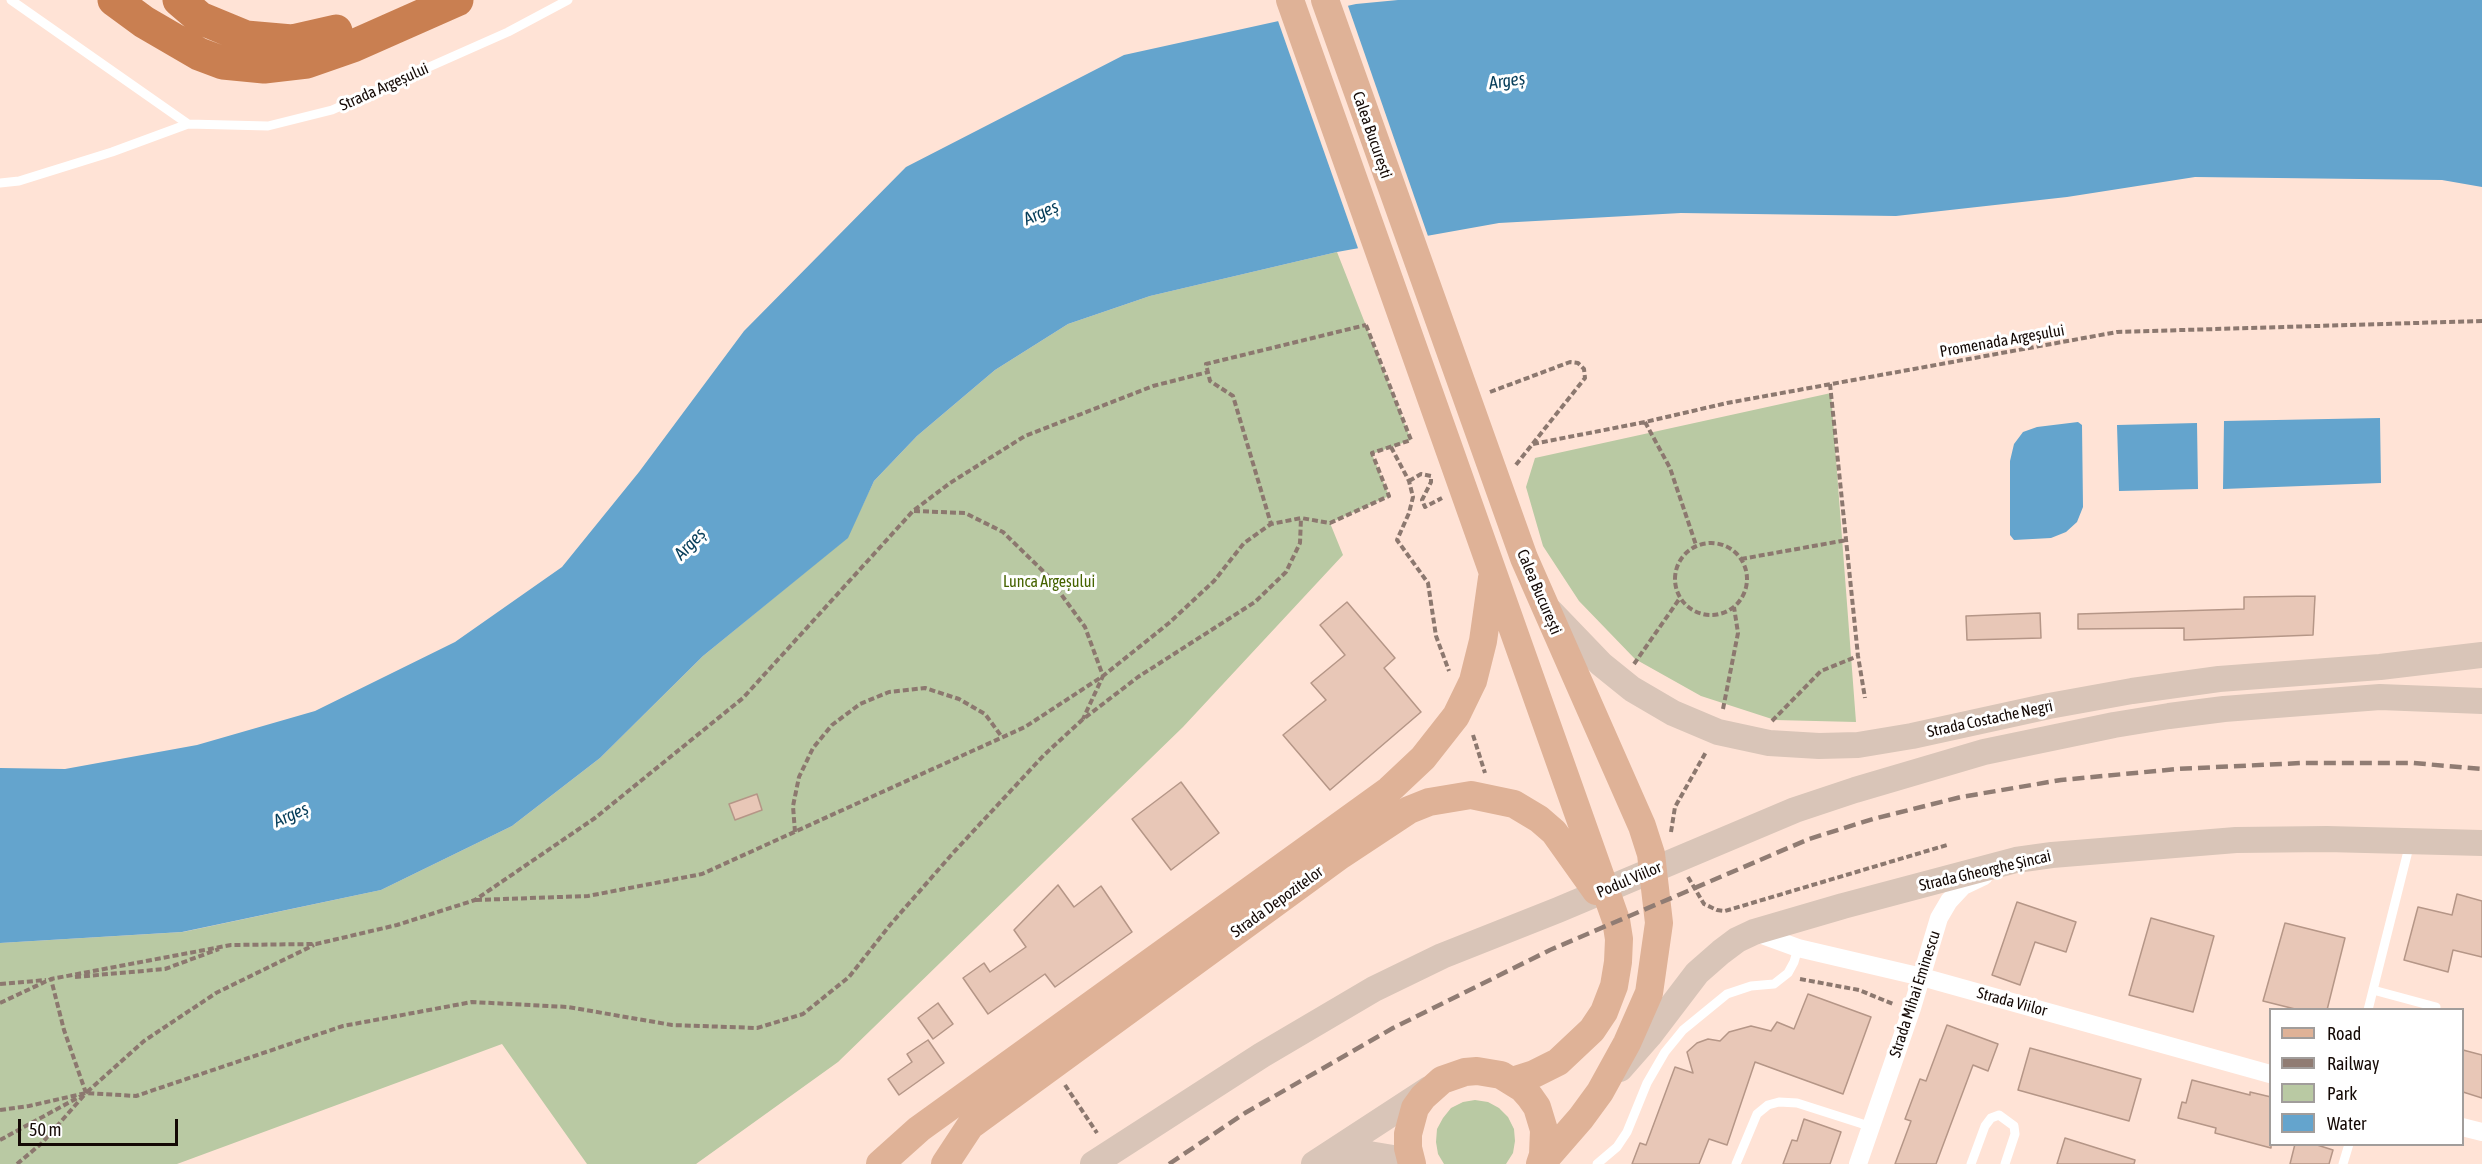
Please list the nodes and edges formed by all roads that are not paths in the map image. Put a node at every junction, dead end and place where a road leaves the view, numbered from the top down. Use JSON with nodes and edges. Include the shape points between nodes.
{"nodes":[{"id":1,"x":11,"y":0,"type":"edge"},
{"id":2,"x":114,"y":0,"type":"edge"},
{"id":3,"x":179,"y":0,"type":"edge"},
{"id":4,"x":410,"y":0,"type":"edge"},
{"id":5,"x":457,"y":0,"type":"edge"},
{"id":6,"x":568,"y":0,"type":"edge"},
{"id":7,"x":1290,"y":0,"type":"edge"},
{"id":8,"x":1325,"y":0,"type":"edge"},
{"id":9,"x":188,"y":124,"type":"junction"},
{"id":10,"x":0,"y":183,"type":"edge"},
{"id":11,"x":1492,"y":573,"type":"junction"},
{"id":12,"x":1543,"y":603,"type":"junction"},
{"id":13,"x":2482,"y":656,"type":"edge"},
{"id":14,"x":2379,"y":697,"type":"junction"},
{"id":15,"x":2482,"y":701,"type":"edge"},
{"id":16,"x":2411,"y":840,"type":"junction"},
{"id":17,"x":2482,"y":843,"type":"edge"},
{"id":18,"x":1700,"y":850,"type":"joint"},
{"id":19,"x":2016,"y":860,"type":"junction"},
{"id":20,"x":1616,"y":920,"type":"junction"},
{"id":21,"x":1754,"y":932,"type":"junction"},
{"id":22,"x":1798,"y":948,"type":"junction"},
{"id":23,"x":1922,"y":977,"type":"junction"},
{"id":24,"x":2373,"y":990,"type":"junction"},
{"id":25,"x":2436,"y":1007,"type":"dead end"},
{"id":26,"x":2368,"y":1008,"type":"edge"},
{"id":27,"x":2269,"y":1073,"type":"edge"},
{"id":28,"x":1512,"y":1081,"type":"junction"},
{"id":29,"x":1432,"y":1087,"type":"junction"},
{"id":30,"x":1600,"y":1092,"type":"junction"},
{"id":31,"x":1872,"y":1127,"type":"junction"},
{"id":32,"x":2464,"y":1127,"type":"edge"},
{"id":33,"x":2482,"y":1132,"type":"edge"},
{"id":34,"x":2348,"y":1146,"type":"edge"},
{"id":35,"x":1101,"y":1158,"type":"edge"},
{"id":36,"x":1412,"y":1162,"type":"edge"},
{"id":37,"x":880,"y":1164,"type":"edge"},
{"id":38,"x":945,"y":1164,"type":"edge"},
{"id":39,"x":1314,"y":1164,"type":"edge"},
{"id":40,"x":1323,"y":1164,"type":"edge"},
{"id":41,"x":1541,"y":1164,"type":"edge"},
{"id":42,"x":1597,"y":1164,"type":"edge"},
{"id":43,"x":1736,"y":1164,"type":"edge"},
{"id":44,"x":1858,"y":1164,"type":"edge"},
{"id":45,"x":1971,"y":1164,"type":"edge"},
{"id":46,"x":2005,"y":1164,"type":"edge"},
{"id":47,"x":2343,"y":1164,"type":"edge"}],
"edges":[{"from":1,"to":9,"type":"lane"},
{"from":2,"to":5,"type":"highway","via":[[199,54],[223,63],[264,67],[307,62]]},
{"from":3,"to":4,"type":"highway","via":[[200,18],[246,37],[292,42],[350,27]]},
{"from":6,"to":9,"type":"lane","name":"Strada Argeșului","via":[[508,32],[332,110],[268,126]]},
{"from":7,"to":11,"type":"main road","name":"Calea București","via":[[1452,483]]},
{"from":8,"to":12,"type":"main road","name":"Calea București","via":[[1498,467],[1524,558]]},
{"from":9,"to":10,"type":"lane","name":"Strada Argeșului","via":[[20,181]]},
{"from":11,"to":20,"type":"main road","name":"Calea București"},
{"from":11,"to":37,"type":"main road","name":"Strada Depozitelor","via":[[1473,681],[1456,716],[1424,758],[1389,790],[1309,849],[919,1129]]},
{"from":12,"to":13,"type":"main road","name":"Strada Costache Negri","via":[[1601,663],[1632,689],[1673,713],[1718,732],[1769,743],[1819,746],[1858,745],[1912,736],[2049,706],[2219,679]]},
{"from":12,"to":30,"type":"main road","name":"Calea București","via":[[1642,826],[1652,854],[1656,885],[1659,923],[1649,993]]},
{"from":13,"to":14,"type":"main road","name":"Strada Costache Negri","via":[[2434,680]]},
{"from":14,"to":15,"type":"main road","name":"Strada Costache Negri"},
{"from":14,"to":18,"type":"main road","name":"Strada Costache Negri","via":[[2169,716],[2015,745],[1855,790],[1795,810]]},
{"from":16,"to":17,"type":"main road","name":"Strada Gheorghe Șincai"},
{"from":16,"to":19,"type":"main road","name":"Strada Gheorghe Șincai","via":[[2236,840]]},
{"from":16,"to":24,"type":"lane"},
{"from":18,"to":35,"type":"main road","name":"Podul Viilor","via":[[1442,956],[1374,989]]},
{"from":19,"to":21,"type":"main road","name":"Strada Gheorghe Șincai"},
{"from":19,"to":23,"type":"street","name":"Strada Mihai Eminescu","via":[[1963,886],[1949,901],[1939,918]]},
{"from":20,"to":28,"type":"main road","name":"Calea București","via":[[1618,962],[1604,1012],[1592,1030],[1558,1062]]},
{"from":20,"to":38,"type":"main road","name":"Strada Depozitelor","via":[[1554,832],[1526,811],[1506,802],[1471,795],[1429,802],[1409,810],[1341,855],[1051,1064],[970,1126]]},
{"from":21,"to":22,"type":"street","name":"Strada Viilor"},
{"from":21,"to":30,"type":"main road","name":"Strada Gheorghe Șincai","via":[[1737,940],[1697,973]]},
{"from":22,"to":23,"type":"street","name":"Strada Viilor"},
{"from":22,"to":42,"type":"lane","via":[[1784,977],[1774,984],[1727,994],[1683,1030],[1647,1083],[1627,1132]]},
{"from":23,"to":27,"type":"street","name":"Strada Viilor"},
{"from":23,"to":31,"type":"street","name":"Strada Mihai Eminescu"},
{"from":24,"to":25,"type":"lane"},
{"from":24,"to":26,"type":"lane"},
{"from":28,"to":29,"type":"main road","via":[[1489,1072],[1465,1072]]},
{"from":28,"to":41,"type":"main road","via":[[1530,1097],[1541,1119],[1545,1143]]},
{"from":29,"to":36,"type":"main road","via":[[1410,1121],[1408,1148]]},
{"from":29,"to":39,"type":"main road"},
{"from":30,"to":41,"type":"main road","name":"Calea București"},
{"from":31,"to":43,"type":"lane","via":[[1797,1103],[1779,1102],[1757,1114]]},
{"from":31,"to":44,"type":"street","name":"Strada Mihai Eminescu"},
{"from":32,"to":33,"type":"street"},
{"from":34,"to":47,"type":"lane"},
{"from":36,"to":40,"type":"main road","via":[[1369,1154]]},
{"from":45,"to":46,"type":"lane","via":[[1985,1126],[1999,1115],[2014,1126],[2015,1134]]}]}
